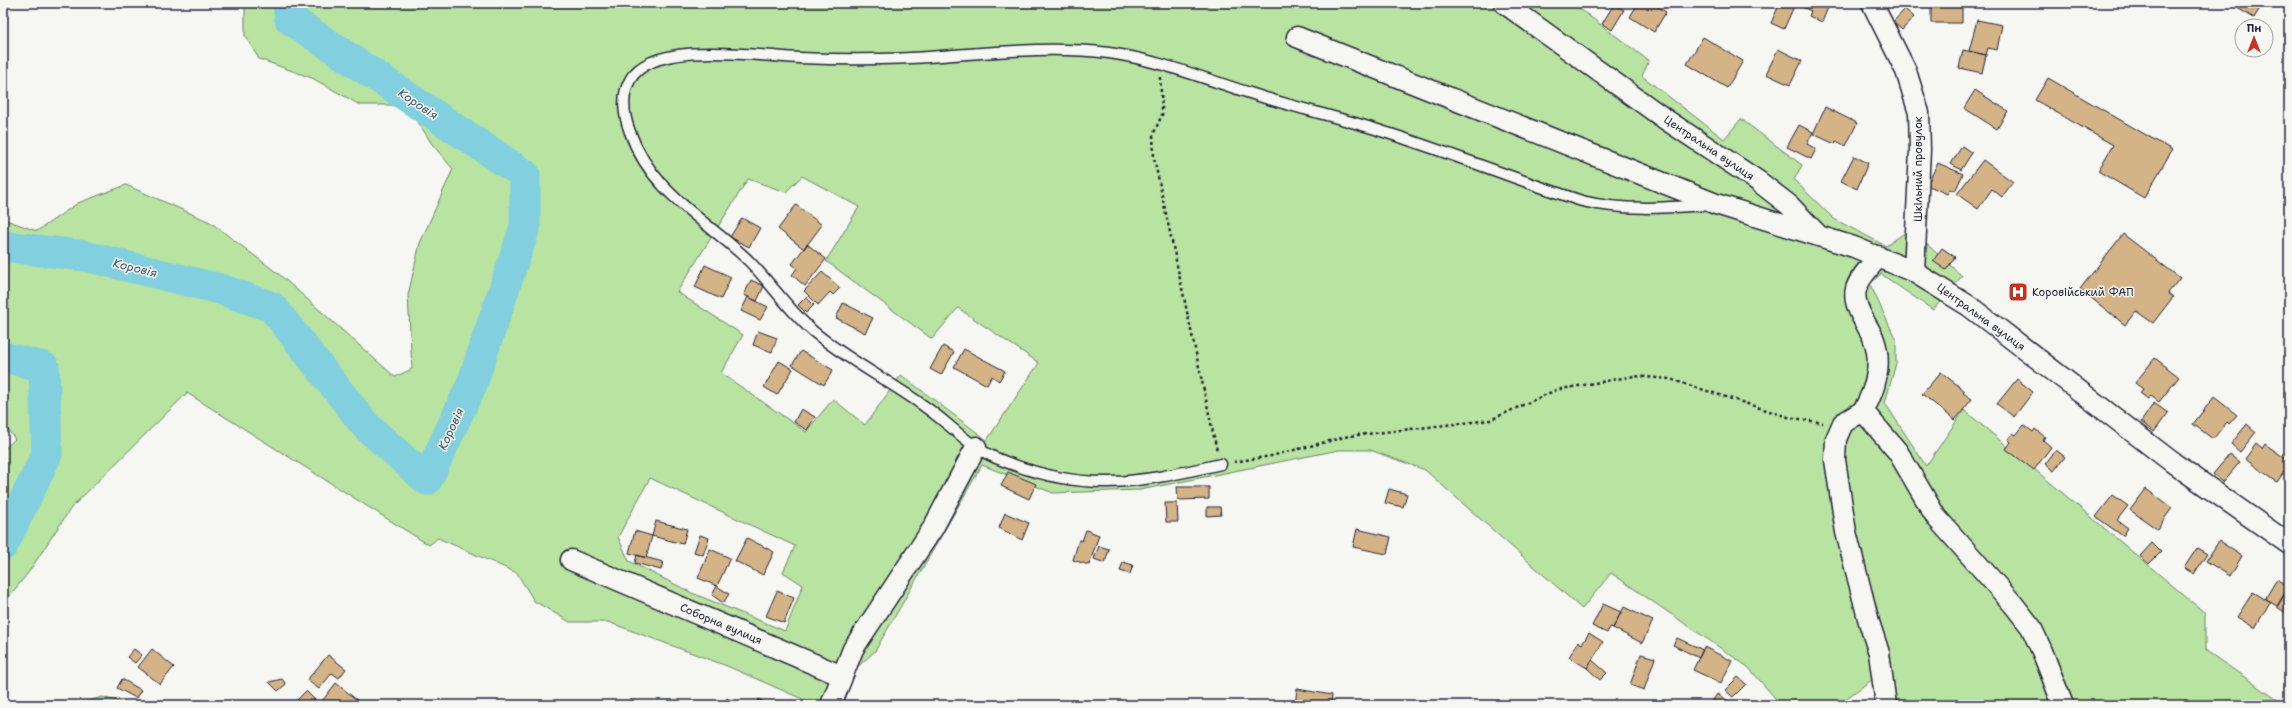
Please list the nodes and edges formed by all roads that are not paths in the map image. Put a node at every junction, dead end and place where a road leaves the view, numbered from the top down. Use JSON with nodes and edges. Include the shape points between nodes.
{"nodes":[{"id":1,"x":1504,"y":3,"type":"edge"},
{"id":2,"x":1872,"y":3,"type":"edge"},
{"id":3,"x":1297,"y":37,"type":"dead end"},
{"id":4,"x":1716,"y":204,"type":"junction"},
{"id":5,"x":1818,"y":235,"type":"junction"},
{"id":6,"x":1878,"y":256,"type":"junction"},
{"id":7,"x":1914,"y":272,"type":"junction"},
{"id":8,"x":1863,"y":411,"type":"junction"},
{"id":9,"x":976,"y":447,"type":"junction"},
{"id":10,"x":1221,"y":464,"type":"road end"},
{"id":11,"x":2289,"y":544,"type":"edge"},
{"id":12,"x":571,"y":560,"type":"dead end"},
{"id":13,"x":842,"y":676,"type":"junction"},
{"id":14,"x":831,"y":705,"type":"edge"},
{"id":15,"x":1886,"y":705,"type":"edge"},
{"id":16,"x":2063,"y":705,"type":"edge"}],
"edges":[{"from":1,"to":5,"type":"street","name":"Центральна вулиця","via":[[1672,124],[1764,185]]},
{"from":2,"to":7,"type":"street","name":"Шкільний провулок","via":[[1906,71],[1919,113],[1920,150]]},
{"from":3,"to":4,"type":"street"},
{"from":4,"to":5,"type":"street"},
{"from":4,"to":9,"type":"lane","via":[[1626,208],[1582,201],[1385,132],[1256,95],[1164,64],[1108,53],[1043,49],[857,59],[709,54],[658,60],[640,68],[629,82],[625,104],[626,116],[633,140],[649,169],[670,195],[745,258],[795,314],[816,333],[848,358],[931,411]]},
{"from":5,"to":6,"type":"street","name":"Центральна вулиця"},
{"from":6,"to":7,"type":"street","name":"Центральна вулиця"},
{"from":6,"to":8,"type":"street","via":[[1858,284],[1856,294],[1859,310],[1873,338],[1877,353],[1876,380]]},
{"from":7,"to":11,"type":"street","name":"Центральна вулиця","via":[[1969,306],[2172,462]]},
{"from":8,"to":15,"type":"street","via":[[1843,423],[1834,450],[1853,564],[1879,653]]},
{"from":8,"to":16,"type":"street","via":[[1898,452],[1936,517],[2031,627]]},
{"from":9,"to":10,"type":"lane","via":[[995,458],[1075,482],[1156,479]]},
{"from":9,"to":13,"type":"street","via":[[933,528],[853,649]]},
{"from":12,"to":13,"type":"street","name":"Соборна вулиця"},
{"from":13,"to":14,"type":"street"}]}
